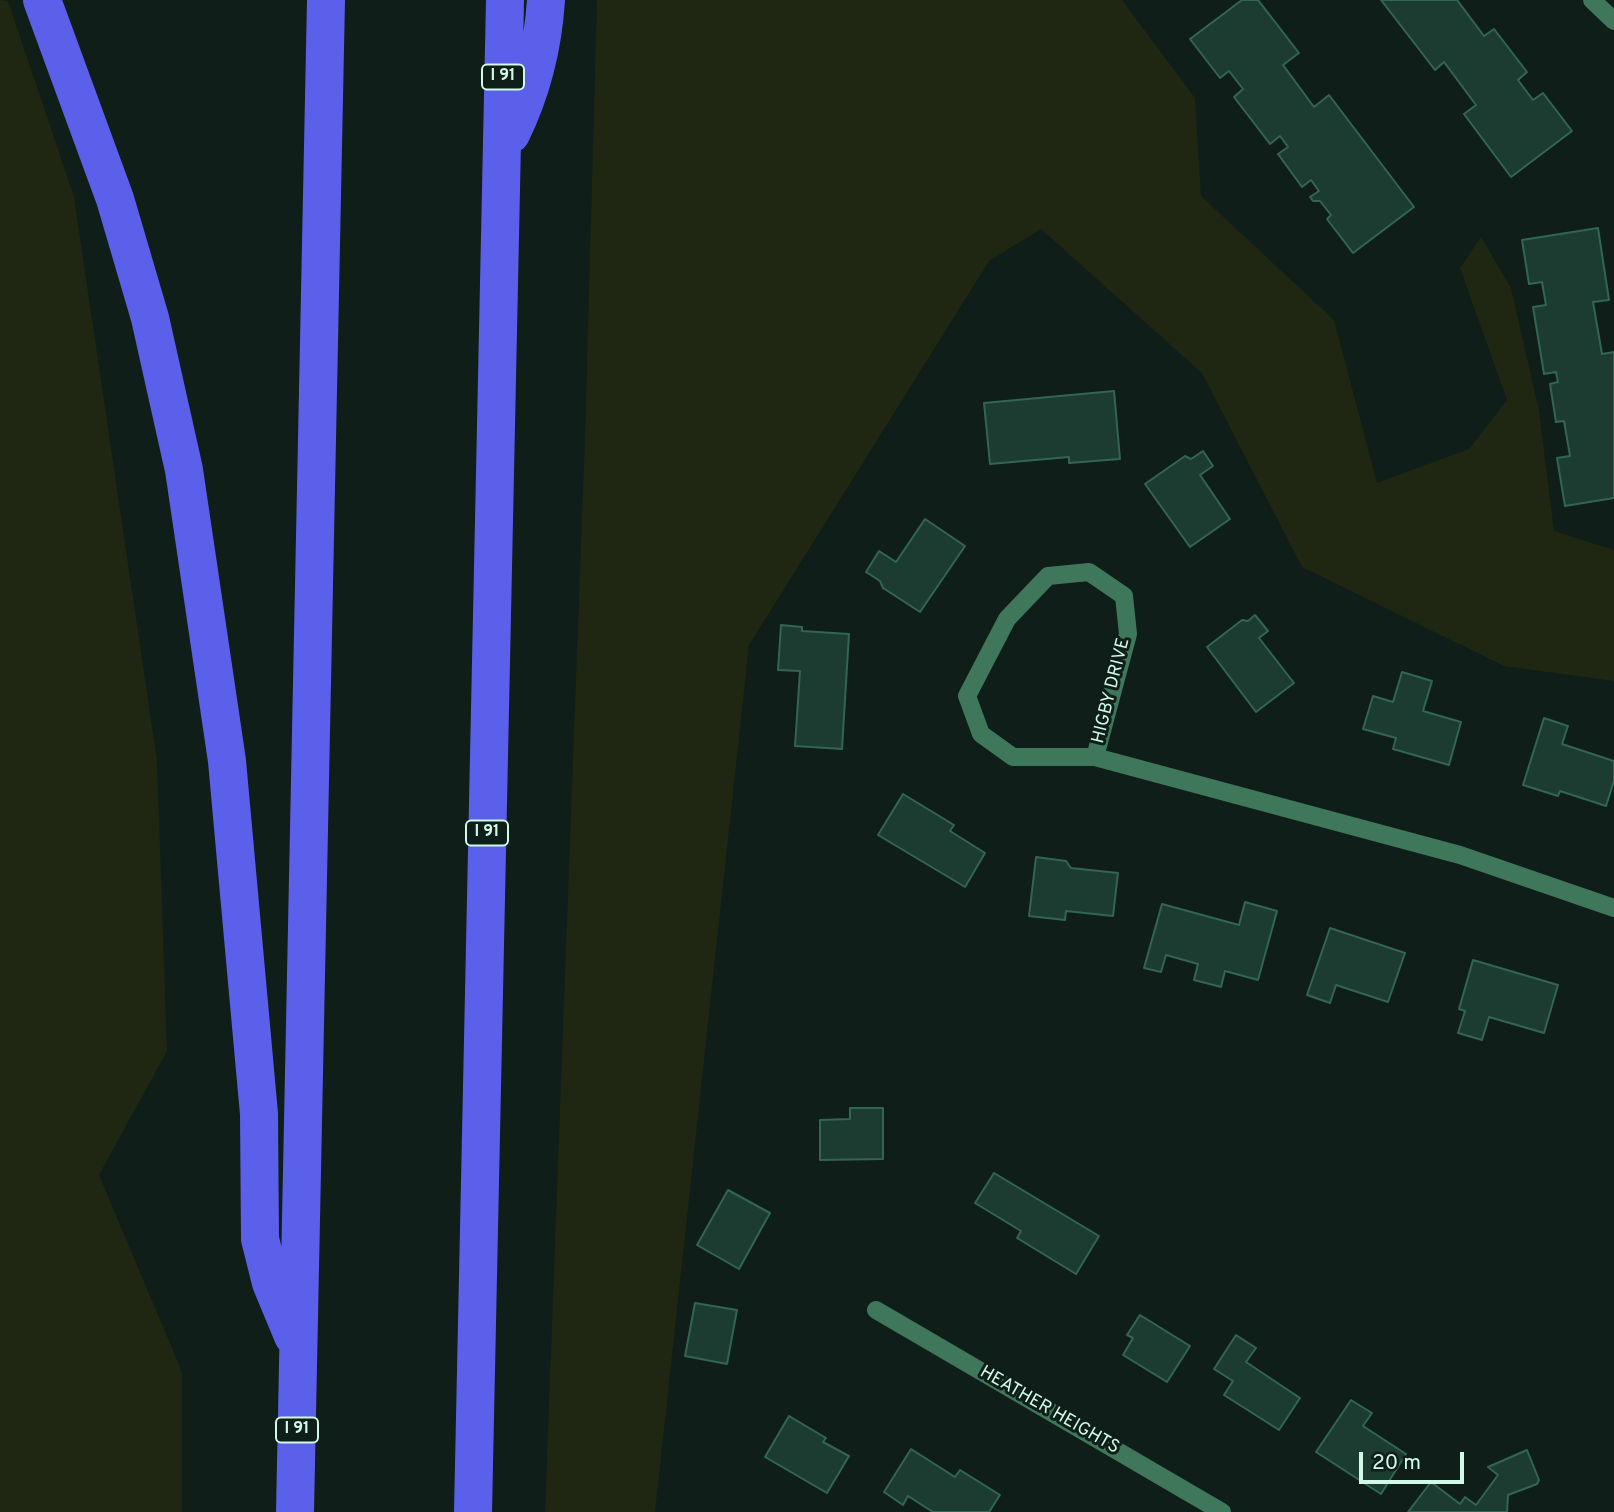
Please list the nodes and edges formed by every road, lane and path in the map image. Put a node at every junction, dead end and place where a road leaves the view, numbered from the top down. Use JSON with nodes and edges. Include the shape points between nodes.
{"nodes":[{"id":1,"x":327,"y":0,"type":"edge"},
{"id":2,"x":505,"y":0,"type":"edge"},
{"id":3,"x":546,"y":0,"type":"edge"},
{"id":4,"x":1592,"y":0,"type":"edge"},
{"id":5,"x":43,"y":6,"type":"edge"},
{"id":6,"x":1614,"y":21,"type":"edge"},
{"id":7,"x":502,"y":155,"type":"junction"},
{"id":8,"x":1095,"y":757,"type":"junction"},
{"id":9,"x":1614,"y":908,"type":"edge"},
{"id":10,"x":876,"y":1310,"type":"dead end"},
{"id":11,"x":298,"y":1347,"type":"junction"},
{"id":12,"x":295,"y":1512,"type":"edge"},
{"id":13,"x":473,"y":1512,"type":"edge"},
{"id":14,"x":1222,"y":1512,"type":"edge"}],
"edges":[{"from":1,"to":11,"type":"highway","number":"I 91"},
{"from":2,"to":7,"type":"highway","number":"I 91"},
{"from":3,"to":7,"type":"highway","via":[[534,74]]},
{"from":4,"to":6,"type":"street"},
{"from":5,"to":11,"type":"highway","via":[[115,199],[150,318],[184,470],[227,761],[259,1114],[260,1239],[271,1283]]},
{"from":7,"to":13,"type":"highway","number":"I 91"},
{"from":8,"to":8,"type":"street","name":"HIGBY DRIVE","via":[[1128,634],[1124,596],[1089,572],[1048,576],[1007,619],[967,696],[981,734],[1013,757]]},
{"from":8,"to":9,"type":"street","name":"HIGBY DRIVE","via":[[1460,855]]},
{"from":10,"to":14,"type":"street","name":"HEATHER HEIGHTS"},
{"from":11,"to":12,"type":"highway","number":"I 91"}]}
